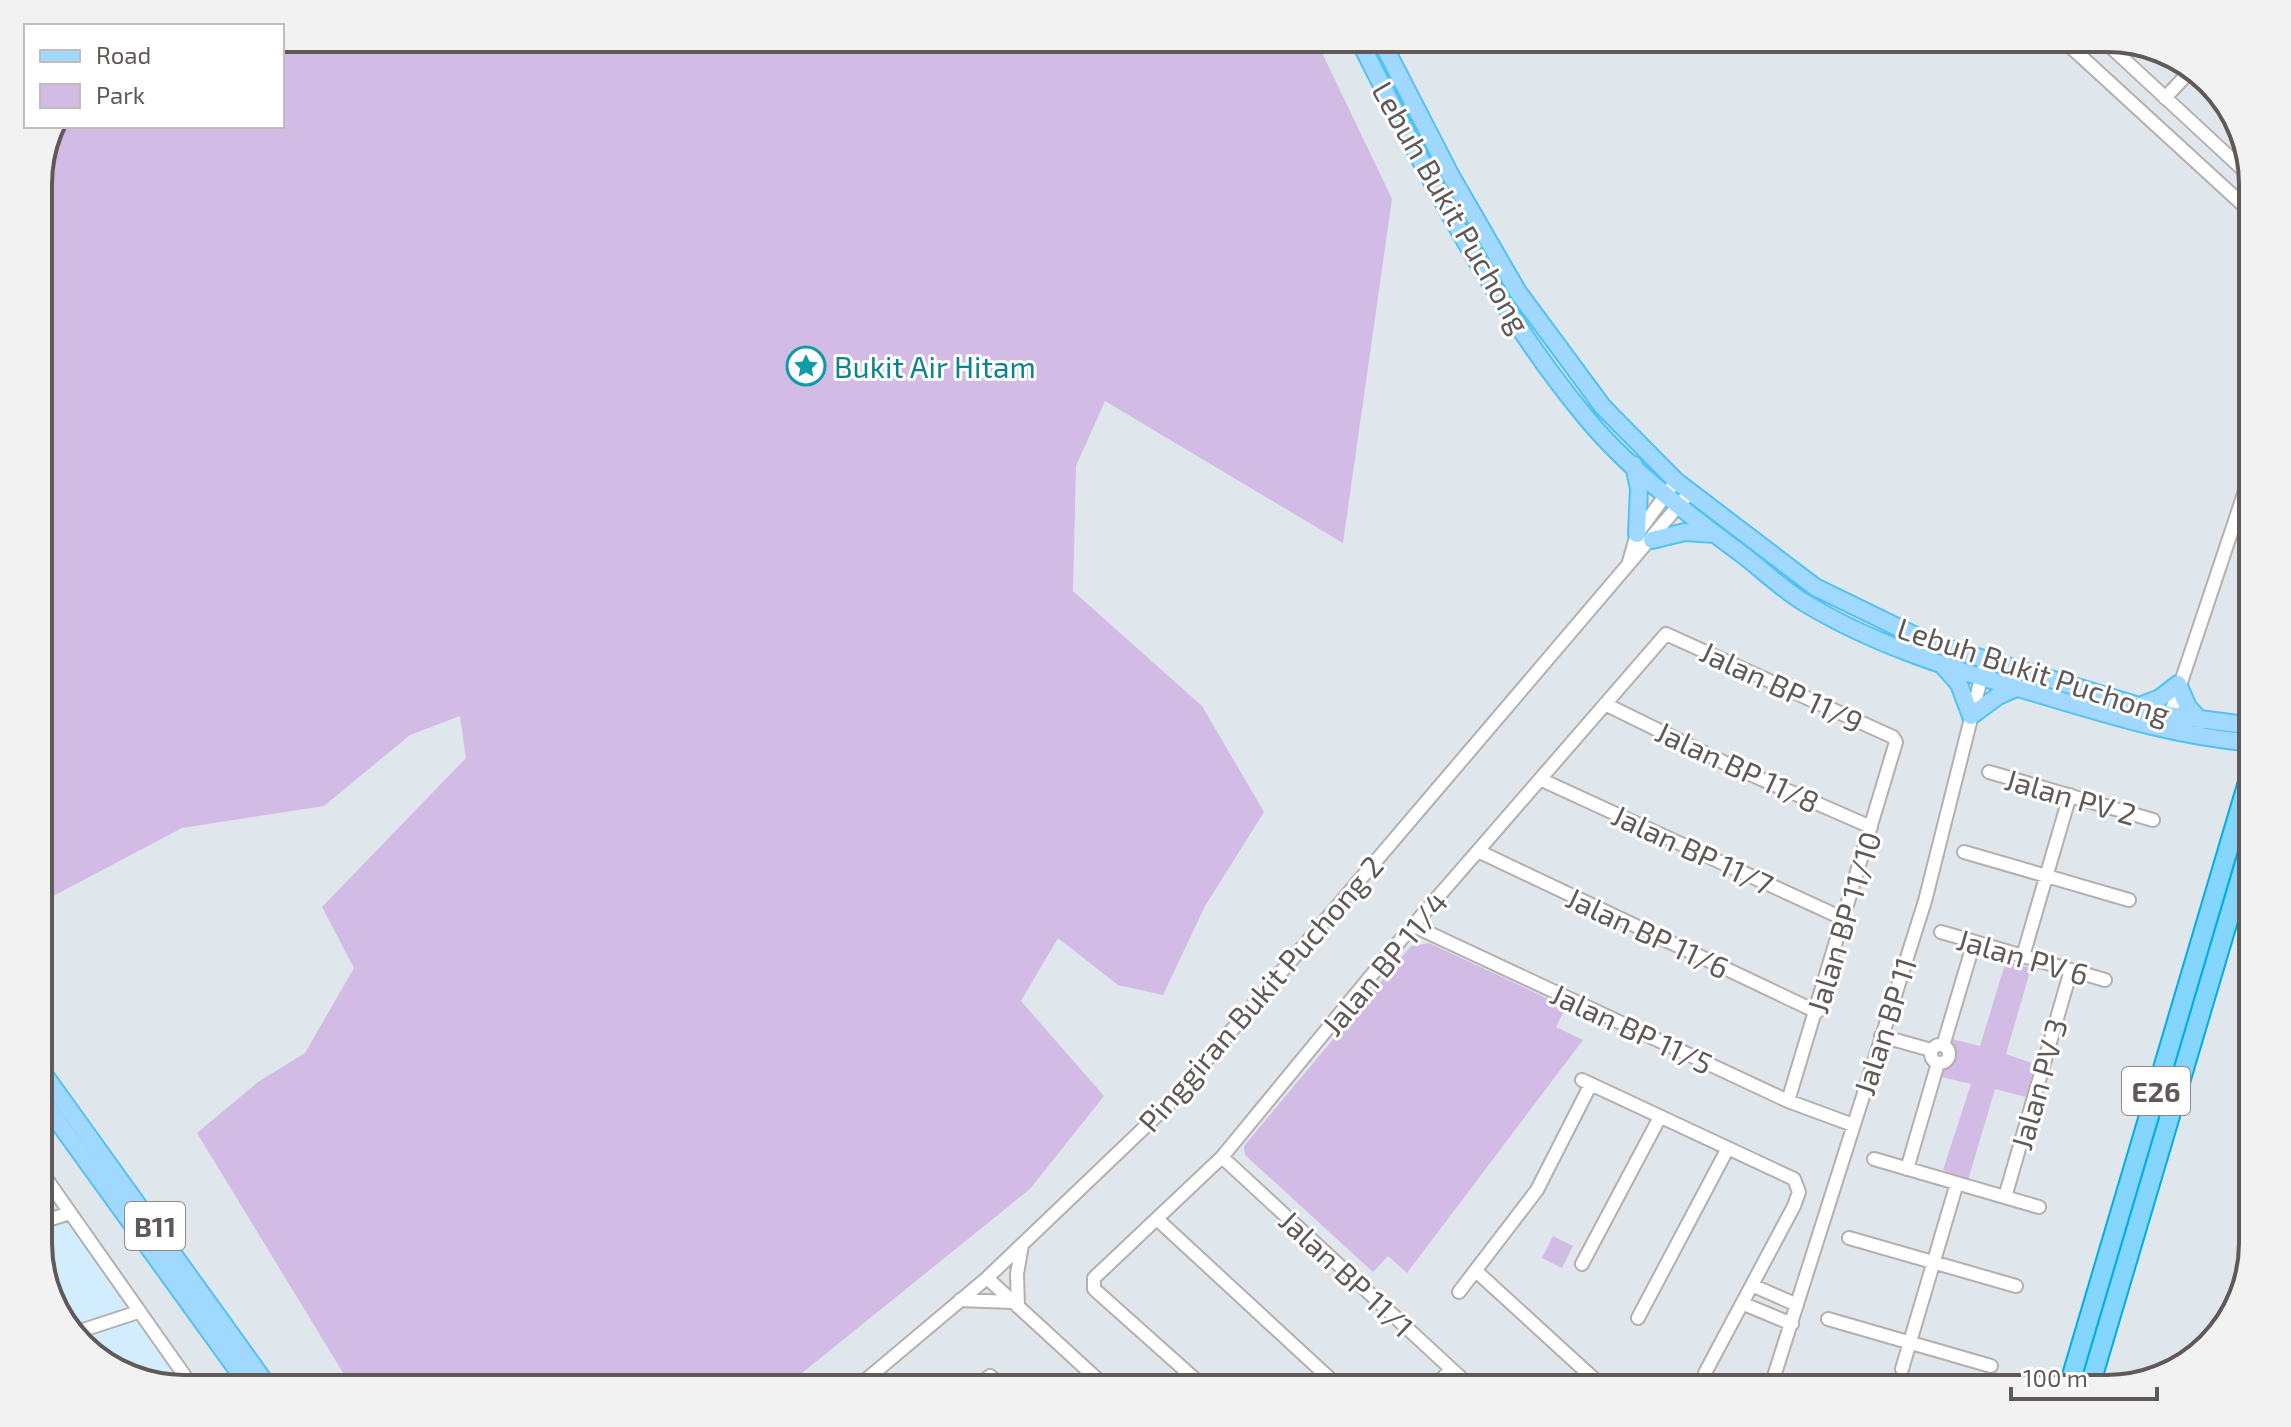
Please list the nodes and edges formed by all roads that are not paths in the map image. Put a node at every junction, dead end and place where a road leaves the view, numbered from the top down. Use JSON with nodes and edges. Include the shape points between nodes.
{"nodes":[{"id":1,"x":1365,"y":52,"type":"edge"},
{"id":2,"x":1387,"y":52,"type":"edge"},
{"id":3,"x":2076,"y":52,"type":"edge"},
{"id":4,"x":2117,"y":53,"type":"edge"},
{"id":5,"x":2184,"y":77,"type":"edge"},
{"id":6,"x":2165,"y":98,"type":"junction"},
{"id":7,"x":2237,"y":164,"type":"edge"},
{"id":8,"x":2239,"y":201,"type":"edge"},
{"id":9,"x":1634,"y":465,"type":"junction"},
{"id":10,"x":1671,"y":487,"type":"junction"},
{"id":11,"x":1685,"y":498,"type":"junction"},
{"id":12,"x":2239,"y":508,"type":"edge"},
{"id":13,"x":1715,"y":534,"type":"junction"},
{"id":14,"x":1645,"y":537,"type":"junction"},
{"id":15,"x":1666,"y":634,"type":"joint"},
{"id":16,"x":1986,"y":659,"type":"junction"},
{"id":17,"x":1942,"y":665,"type":"junction"},
{"id":18,"x":1981,"y":679,"type":"junction"},
{"id":19,"x":2178,"y":684,"type":"junction"},
{"id":20,"x":2016,"y":688,"type":"junction"},
{"id":21,"x":1605,"y":704,"type":"junction"},
{"id":22,"x":2137,"y":707,"type":"junction"},
{"id":23,"x":1971,"y":716,"type":"junction"},
{"id":24,"x":2201,"y":721,"type":"junction"},
{"id":25,"x":2168,"y":724,"type":"junction"},
{"id":26,"x":2239,"y":725,"type":"edge"},
{"id":27,"x":2239,"y":740,"type":"edge"},
{"id":28,"x":1896,"y":742,"type":"joint"},
{"id":29,"x":1989,"y":772,"type":"dead end"},
{"id":30,"x":1542,"y":780,"type":"junction"},
{"id":31,"x":2070,"y":795,"type":"junction"},
{"id":32,"x":2239,"y":811,"type":"edge"},
{"id":33,"x":2153,"y":820,"type":"dead end"},
{"id":34,"x":1871,"y":827,"type":"junction"},
{"id":35,"x":1480,"y":852,"type":"junction"},
{"id":36,"x":1964,"y":852,"type":"dead end"},
{"id":37,"x":2046,"y":876,"type":"junction"},
{"id":38,"x":2239,"y":883,"type":"edge"},
{"id":39,"x":2129,"y":900,"type":"dead end"},
{"id":40,"x":1844,"y":919,"type":"junction"},
{"id":41,"x":1414,"y":926,"type":"junction"},
{"id":42,"x":1941,"y":932,"type":"dead end"},
{"id":43,"x":1974,"y":942,"type":"junction"},
{"id":44,"x":2023,"y":956,"type":"junction"},
{"id":45,"x":2071,"y":970,"type":"junction"},
{"id":46,"x":2105,"y":980,"type":"dead end"},
{"id":47,"x":1817,"y":1012,"type":"junction"},
{"id":48,"x":1881,"y":1036,"type":"junction"},
{"id":49,"x":1937,"y":1048,"type":"junction"},
{"id":50,"x":52,"y":1085,"type":"edge"},
{"id":51,"x":1788,"y":1101,"type":"junction"},
{"id":52,"x":52,"y":1113,"type":"edge"},
{"id":53,"x":1660,"y":1117,"type":"junction"},
{"id":54,"x":1853,"y":1125,"type":"junction"},
{"id":55,"x":1728,"y":1148,"type":"junction"},
{"id":56,"x":1222,"y":1157,"type":"junction"},
{"id":57,"x":1874,"y":1159,"type":"dead end"},
{"id":58,"x":1907,"y":1169,"type":"junction"},
{"id":59,"x":1957,"y":1183,"type":"junction"},
{"id":60,"x":52,"y":1187,"type":"edge"},
{"id":61,"x":2005,"y":1197,"type":"junction"},
{"id":62,"x":2039,"y":1207,"type":"dead end"},
{"id":63,"x":70,"y":1213,"type":"junction"},
{"id":64,"x":52,"y":1219,"type":"edge"},
{"id":65,"x":1157,"y":1219,"type":"junction"},
{"id":66,"x":1849,"y":1238,"type":"dead end"},
{"id":67,"x":1022,"y":1245,"type":"junction"},
{"id":68,"x":1934,"y":1262,"type":"junction"},
{"id":69,"x":1582,"y":1264,"type":"dead end"},
{"id":70,"x":1476,"y":1271,"type":"junction"},
{"id":71,"x":987,"y":1278,"type":"junction"},
{"id":72,"x":1754,"y":1286,"type":"junction"},
{"id":73,"x":2016,"y":1286,"type":"dead end"},
{"id":74,"x":1459,"y":1292,"type":"dead end"},
{"id":75,"x":960,"y":1300,"type":"junction"},
{"id":76,"x":1015,"y":1304,"type":"junction"},
{"id":77,"x":1744,"y":1304,"type":"junction"},
{"id":78,"x":1797,"y":1305,"type":"junction"},
{"id":79,"x":138,"y":1312,"type":"junction"},
{"id":80,"x":1638,"y":1318,"type":"dead end"},
{"id":81,"x":1828,"y":1319,"type":"dead end"},
{"id":82,"x":1792,"y":1324,"type":"junction"},
{"id":83,"x":85,"y":1329,"type":"edge"},
{"id":84,"x":1910,"y":1342,"type":"junction"},
{"id":85,"x":1991,"y":1366,"type":"dead end"},
{"id":86,"x":1451,"y":1369,"type":"junction"},
{"id":87,"x":1902,"y":1369,"type":"dead end"},
{"id":88,"x":1705,"y":1373,"type":"dead end"},
{"id":89,"x":184,"y":1375,"type":"edge"},
{"id":90,"x":241,"y":1375,"type":"edge"},
{"id":91,"x":260,"y":1375,"type":"edge"},
{"id":92,"x":872,"y":1375,"type":"edge"},
{"id":93,"x":1093,"y":1375,"type":"edge"},
{"id":94,"x":1190,"y":1375,"type":"edge"},
{"id":95,"x":1326,"y":1375,"type":"edge"},
{"id":96,"x":1446,"y":1375,"type":"edge"},
{"id":97,"x":1458,"y":1375,"type":"edge"},
{"id":98,"x":1590,"y":1375,"type":"edge"},
{"id":99,"x":1775,"y":1375,"type":"edge"},
{"id":100,"x":2072,"y":1375,"type":"edge"},
{"id":101,"x":2093,"y":1375,"type":"edge"}],
"edges":[{"from":1,"to":9,"type":"main road","name":"Lebuh Bukit Puchong","via":[[1503,306],[1589,421]]},
{"from":2,"to":10,"type":"main road","name":"Lebuh Bukit Puchong","via":[[1518,292],[1603,407]]},
{"from":3,"to":8,"type":"street"},
{"from":4,"to":6,"type":"street"},
{"from":5,"to":6,"type":"street"},
{"from":6,"to":7,"type":"street"},
{"from":9,"to":10,"type":"main road","name":"Lebuh Bukit Puchong"},
{"from":9,"to":14,"type":"main road"},
{"from":10,"to":11,"type":"main road","name":"Lebuh Bukit Puchong"},
{"from":10,"to":14,"type":"street","name":"Pinggiran Bukit Puchong 2"},
{"from":11,"to":13,"type":"main road","name":"Lebuh Bukit Puchong"},
{"from":11,"to":14,"type":"street","name":"Pinggiran Bukit Puchong 2"},
{"from":11,"to":16,"type":"main road","name":"Lebuh Bukit Puchong","via":[[1815,587],[1928,642]]},
{"from":12,"to":19,"type":"street"},
{"from":13,"to":14,"type":"main road"},
{"from":13,"to":17,"type":"main road","name":"Lebuh Bukit Puchong","via":[[1803,602]]},
{"from":14,"to":67,"type":"street","name":"Pinggiran Bukit Puchong 2","via":[[1169,1104]]},
{"from":15,"to":21,"type":"street","name":"Jalan BP 11/4"},
{"from":15,"to":28,"type":"street","name":"Jalan BP 11/9"},
{"from":16,"to":18,"type":"street","name":"Jalan BP 11"},
{"from":16,"to":22,"type":"main road","name":"Lebuh Bukit Puchong"},
{"from":17,"to":18,"type":"main road","name":"Lebuh Bukit Puchong"},
{"from":17,"to":23,"type":"main road","via":[[1959,684]]},
{"from":18,"to":20,"type":"main road","name":"Lebuh Bukit Puchong"},
{"from":18,"to":23,"type":"street","name":"Jalan BP 11"},
{"from":19,"to":22,"type":"main road"},
{"from":19,"to":24,"type":"main road"},
{"from":19,"to":25,"type":"street"},
{"from":20,"to":23,"type":"main road"},
{"from":20,"to":25,"type":"main road","name":"Lebuh Bukit Puchong"},
{"from":21,"to":30,"type":"street","name":"Jalan BP 11/4"},
{"from":21,"to":34,"type":"street","name":"Jalan BP 11/8"},
{"from":22,"to":25,"type":"main road","name":"Lebuh Bukit Puchong"},
{"from":23,"to":48,"type":"street","name":"Jalan BP 11","via":[[1925,901]]},
{"from":24,"to":25,"type":"main road","name":"Lebuh Bukit Puchong"},
{"from":24,"to":26,"type":"main road","name":"Lebuh Bukit Puchong"},
{"from":25,"to":27,"type":"main road","name":"Lebuh Bukit Puchong"},
{"from":28,"to":34,"type":"street","name":"Jalan BP 11/10"},
{"from":29,"to":31,"type":"street","name":"Jalan PV 2"},
{"from":30,"to":35,"type":"street","name":"Jalan BP 11/4"},
{"from":30,"to":40,"type":"street","name":"Jalan BP 11/7"},
{"from":31,"to":33,"type":"street","name":"Jalan PV 2"},
{"from":31,"to":37,"type":"street"},
{"from":32,"to":100,"type":"highway","number":"E26"},
{"from":34,"to":40,"type":"street","name":"Jalan BP 11/10"},
{"from":35,"to":41,"type":"street","name":"Jalan BP 11/4"},
{"from":35,"to":47,"type":"street","name":"Jalan BP 11/6"},
{"from":36,"to":37,"type":"street"},
{"from":37,"to":39,"type":"street"},
{"from":37,"to":44,"type":"street"},
{"from":38,"to":101,"type":"highway","number":"E26"},
{"from":40,"to":47,"type":"street","name":"Jalan BP 11/10"},
{"from":41,"to":51,"type":"street","name":"Jalan BP 11/5"},
{"from":41,"to":56,"type":"street","name":"Jalan BP 11/4"},
{"from":42,"to":43,"type":"street","name":"Jalan PV 6"},
{"from":43,"to":44,"type":"street","name":"Jalan PV 6"},
{"from":43,"to":49,"type":"street"},
{"from":44,"to":45,"type":"street","name":"Jalan PV 6"},
{"from":45,"to":46,"type":"street","name":"Jalan PV 6"},
{"from":45,"to":61,"type":"street","name":"Jalan PV 3"},
{"from":47,"to":51,"type":"street","name":"Jalan BP 11/10"},
{"from":48,"to":49,"type":"street"},
{"from":48,"to":54,"type":"street","name":"Jalan BP 11"},
{"from":49,"to":58,"type":"street","via":[[1948,1050],[1948,1058],[1938,1063]]},
{"from":50,"to":91,"type":"main road","number":"B11"},
{"from":51,"to":54,"type":"street","name":"Jalan BP 11/5"},
{"from":52,"to":90,"type":"main road","number":"B11"},
{"from":53,"to":55,"type":"street"},
{"from":53,"to":69,"type":"street"},
{"from":53,"to":70,"type":"street","via":[[1586,1082],[1537,1190]]},
{"from":54,"to":78,"type":"street","name":"Jalan BP 11"},
{"from":55,"to":72,"type":"street","via":[[1794,1179],[1799,1192]]},
{"from":55,"to":80,"type":"street"},
{"from":56,"to":65,"type":"street","name":"Jalan BP 11/4"},
{"from":56,"to":86,"type":"street","name":"Jalan BP 11/1"},
{"from":57,"to":58,"type":"street"},
{"from":58,"to":59,"type":"street"},
{"from":59,"to":61,"type":"street"},
{"from":59,"to":68,"type":"street"},
{"from":60,"to":63,"type":"street"},
{"from":61,"to":62,"type":"street"},
{"from":63,"to":64,"type":"street"},
{"from":63,"to":79,"type":"street"},
{"from":65,"to":94,"type":"street","name":"Jalan BP 11/4","via":[[1094,1278],[1094,1289]]},
{"from":65,"to":95,"type":"street"},
{"from":66,"to":68,"type":"street"},
{"from":67,"to":71,"type":"street","name":"Pinggiran Bukit Puchong 2"},
{"from":67,"to":76,"type":"street"},
{"from":68,"to":73,"type":"street"},
{"from":68,"to":84,"type":"street"},
{"from":70,"to":74,"type":"street"},
{"from":70,"to":98,"type":"street"},
{"from":71,"to":75,"type":"street","name":"Pinggiran Bukit Puchong 2"},
{"from":71,"to":76,"type":"street"},
{"from":72,"to":77,"type":"street"},
{"from":72,"to":78,"type":"street"},
{"from":75,"to":76,"type":"street"},
{"from":75,"to":92,"type":"street","name":"Pinggiran Bukit Puchong 2"},
{"from":76,"to":93,"type":"street"},
{"from":77,"to":82,"type":"street"},
{"from":77,"to":88,"type":"street"},
{"from":78,"to":82,"type":"street","name":"Jalan BP 11"},
{"from":79,"to":83,"type":"street"},
{"from":79,"to":89,"type":"street"},
{"from":81,"to":84,"type":"street"},
{"from":82,"to":99,"type":"street","name":"Jalan BP 11"},
{"from":84,"to":85,"type":"street"},
{"from":84,"to":87,"type":"street"},
{"from":86,"to":96,"type":"street"},
{"from":86,"to":97,"type":"street","name":"Jalan BP 11/1"}]}
